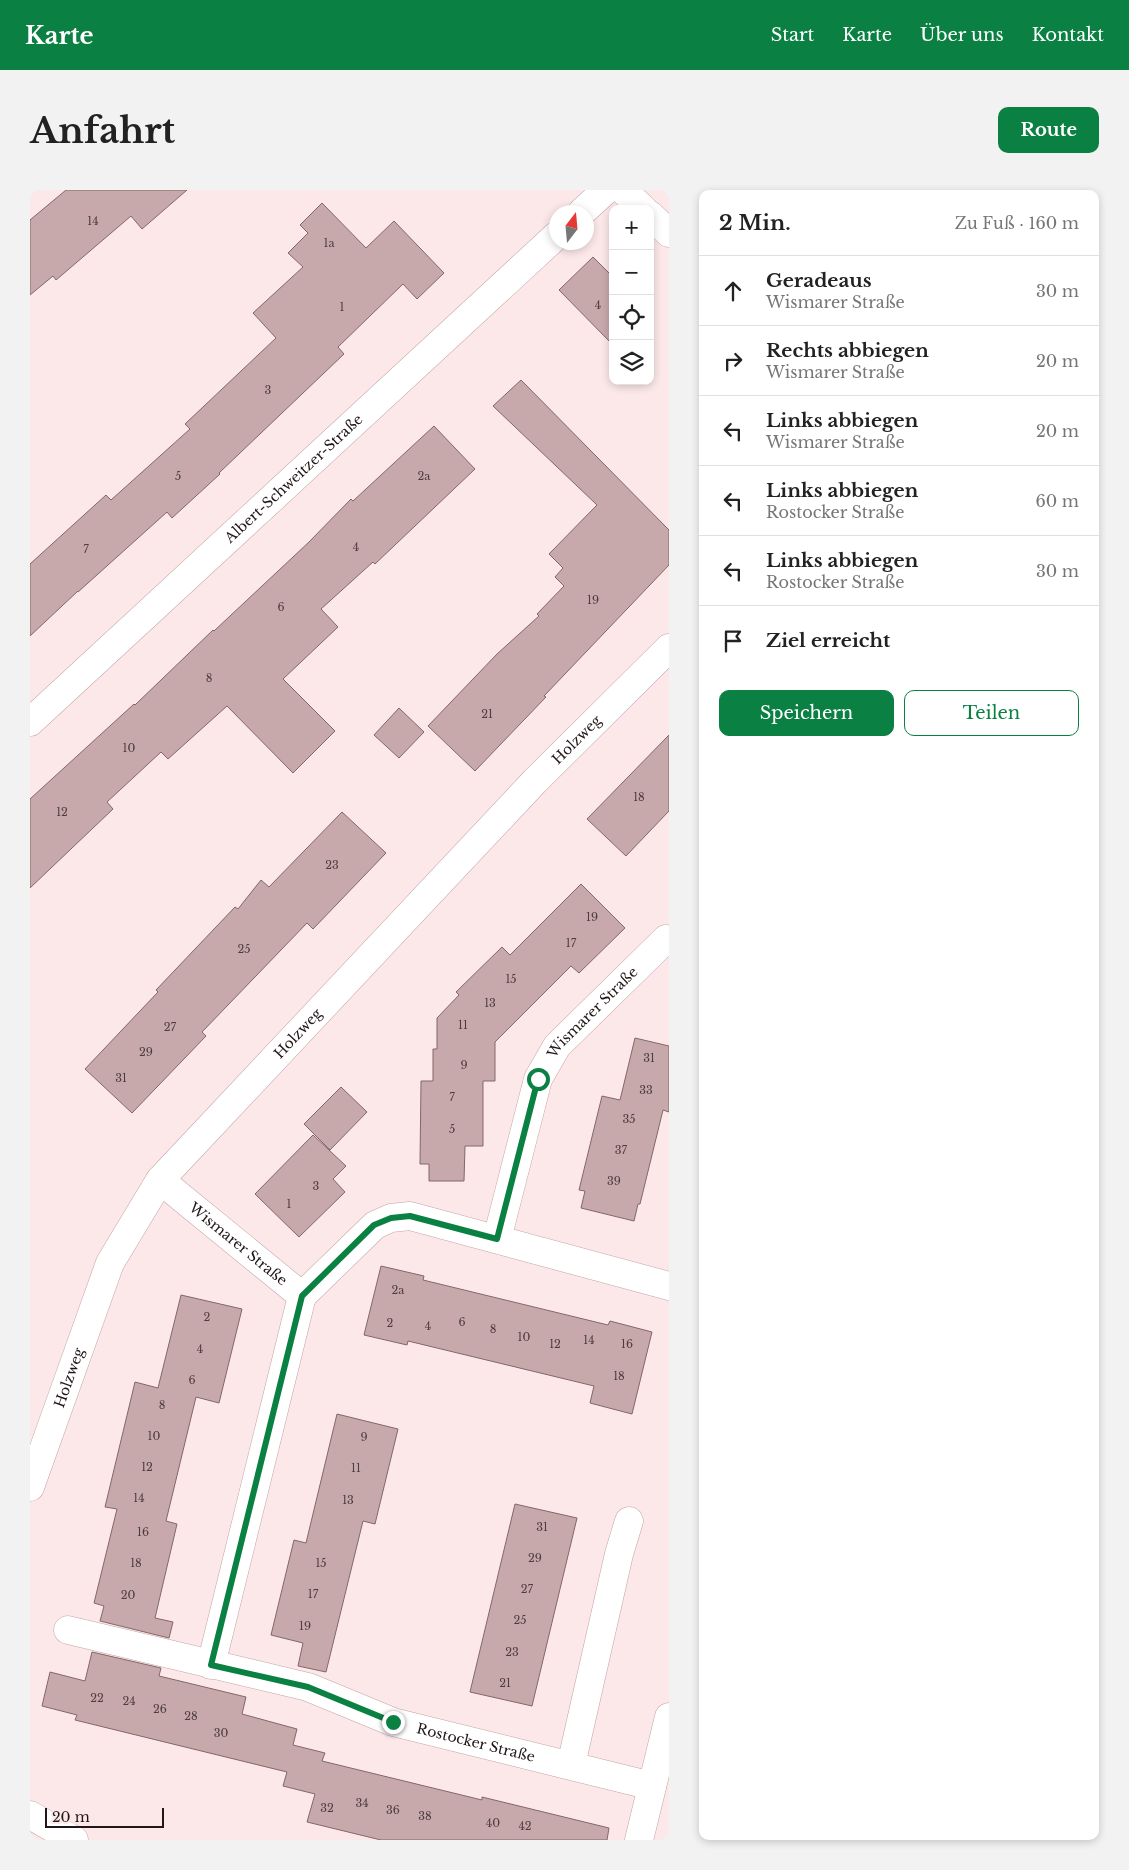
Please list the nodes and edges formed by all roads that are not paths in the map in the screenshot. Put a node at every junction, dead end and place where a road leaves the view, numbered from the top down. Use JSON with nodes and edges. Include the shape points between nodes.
{"nodes":[{"id":1,"x":606,"y":190,"type":"edge"},
{"id":2,"x":623,"y":190,"type":"edge"},
{"id":3,"x":590,"y":205,"type":"edge"},
{"id":4,"x":639,"y":205,"type":"edge"},
{"id":5,"x":654,"y":220,"type":"edge"},
{"id":6,"x":669,"y":233,"type":"edge"},
{"id":7,"x":549,"y":242,"type":"edge"},
{"id":8,"x":669,"y":648,"type":"edge"},
{"id":9,"x":30,"y":722,"type":"edge"},
{"id":10,"x":666,"y":939,"type":"dead end"},
{"id":11,"x":160,"y":1180,"type":"junction"},
{"id":12,"x":497,"y":1239,"type":"junction"},
{"id":13,"x":669,"y":1286,"type":"edge"},
{"id":14,"x":302,"y":1296,"type":"junction"},
{"id":15,"x":30,"y":1487,"type":"edge"},
{"id":16,"x":629,"y":1522,"type":"dead end"},
{"id":17,"x":68,"y":1630,"type":"dead end"},
{"id":18,"x":211,"y":1665,"type":"junction"},
{"id":19,"x":669,"y":1717,"type":"edge"},
{"id":20,"x":570,"y":1764,"type":"junction"},
{"id":21,"x":652,"y":1786,"type":"junction"},
{"id":22,"x":30,"y":1815,"type":"edge"},
{"id":23,"x":74,"y":1840,"type":"edge"},
{"id":24,"x":639,"y":1840,"type":"edge"}],
"edges":[{"from":1,"to":3,"type":"street"},
{"from":2,"to":4,"type":"street"},
{"from":5,"to":6,"type":"street"},
{"from":7,"to":9,"type":"street","name":"Albert-Schweitzer-Straße"},
{"from":8,"to":11,"type":"street","name":"Holzweg","via":[[535,781]]},
{"from":10,"to":12,"type":"street","name":"Wismarer Straße","via":[[557,1046],[538,1079]]},
{"from":11,"to":14,"type":"street","name":"Wismarer Straße"},
{"from":11,"to":15,"type":"street","name":"Holzweg","via":[[110,1262]]},
{"from":12,"to":13,"type":"street"},
{"from":12,"to":14,"type":"street","via":[[410,1216],[391,1218],[374,1225]]},
{"from":14,"to":18,"type":"street"},
{"from":16,"to":20,"type":"street"},
{"from":17,"to":18,"type":"street","name":"Rostocker Straße"},
{"from":18,"to":20,"type":"street","name":"Rostocker Straße","via":[[308,1687],[393,1722]]},
{"from":19,"to":21,"type":"street"},
{"from":20,"to":21,"type":"street","name":"Rostocker Straße"},
{"from":21,"to":24,"type":"street"},
{"from":22,"to":23,"type":"street"}]}
